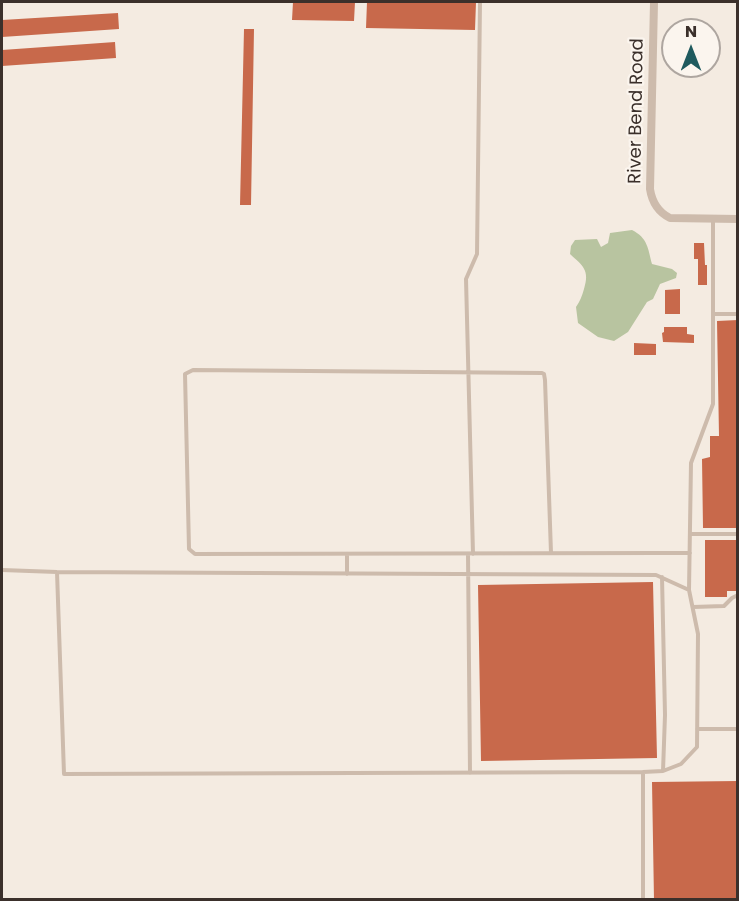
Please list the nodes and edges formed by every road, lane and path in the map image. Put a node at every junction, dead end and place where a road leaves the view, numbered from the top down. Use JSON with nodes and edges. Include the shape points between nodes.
{"nodes":[{"id":1,"x":480,"y":2,"type":"edge"},
{"id":2,"x":654,"y":2,"type":"edge"},
{"id":3,"x":713,"y":219,"type":"junction"},
{"id":4,"x":738,"y":219,"type":"edge"},
{"id":5,"x":713,"y":314,"type":"junction"},
{"id":6,"x":738,"y":314,"type":"edge"},
{"id":7,"x":468,"y":372,"type":"junction"},
{"id":8,"x":690,"y":534,"type":"junction"},
{"id":9,"x":738,"y":534,"type":"edge"},
{"id":10,"x":551,"y":553,"type":"junction"},
{"id":11,"x":690,"y":553,"type":"junction"},
{"id":12,"x":347,"y":554,"type":"junction"},
{"id":13,"x":471,"y":554,"type":"junction"},
{"id":14,"x":2,"y":570,"type":"edge"},
{"id":15,"x":57,"y":572,"type":"junction"},
{"id":16,"x":347,"y":574,"type":"junction"},
{"id":17,"x":469,"y":574,"type":"junction"},
{"id":18,"x":662,"y":577,"type":"junction"},
{"id":19,"x":689,"y":590,"type":"junction"},
{"id":20,"x":738,"y":595,"type":"edge"},
{"id":21,"x":693,"y":607,"type":"junction"},
{"id":22,"x":698,"y":729,"type":"junction"},
{"id":23,"x":738,"y":729,"type":"edge"},
{"id":24,"x":663,"y":771,"type":"junction"},
{"id":25,"x":644,"y":772,"type":"junction"},
{"id":26,"x":470,"y":773,"type":"junction"},
{"id":27,"x":643,"y":900,"type":"edge"}],
"edges":[{"from":1,"to":7,"type":"lane","via":[[477,254],[466,279]]},
{"from":2,"to":3,"type":"street","name":"River Bend Road","via":[[652,196],[659,210],[670,218]]},
{"from":3,"to":4,"type":"street","name":"River Bend Road"},
{"from":3,"to":5,"type":"lane"},
{"from":5,"to":6,"type":"lane"},
{"from":5,"to":8,"type":"lane","via":[[713,404],[691,463]]},
{"from":7,"to":10,"type":"lane","via":[[543,374]]},
{"from":7,"to":12,"type":"lane","via":[[193,370],[185,374],[189,549],[195,554]]},
{"from":7,"to":13,"type":"lane"},
{"from":8,"to":9,"type":"lane"},
{"from":8,"to":11,"type":"lane"},
{"from":10,"to":11,"type":"lane"},
{"from":10,"to":13,"type":"lane"},
{"from":11,"to":19,"type":"lane"},
{"from":12,"to":13,"type":"lane"},
{"from":12,"to":16,"type":"lane"},
{"from":13,"to":17,"type":"lane"},
{"from":14,"to":15,"type":"lane"},
{"from":15,"to":16,"type":"lane"},
{"from":15,"to":26,"type":"lane","via":[[64,774]]},
{"from":16,"to":17,"type":"lane"},
{"from":17,"to":18,"type":"lane"},
{"from":17,"to":26,"type":"lane"},
{"from":18,"to":19,"type":"lane"},
{"from":18,"to":24,"type":"lane"},
{"from":19,"to":21,"type":"lane"},
{"from":20,"to":21,"type":"lane","via":[[724,606]]},
{"from":21,"to":22,"type":"lane","via":[[698,634]]},
{"from":22,"to":23,"type":"lane"},
{"from":22,"to":24,"type":"lane","via":[[697,747],[681,764]]},
{"from":24,"to":25,"type":"lane"},
{"from":25,"to":26,"type":"lane"},
{"from":25,"to":27,"type":"lane"}]}
